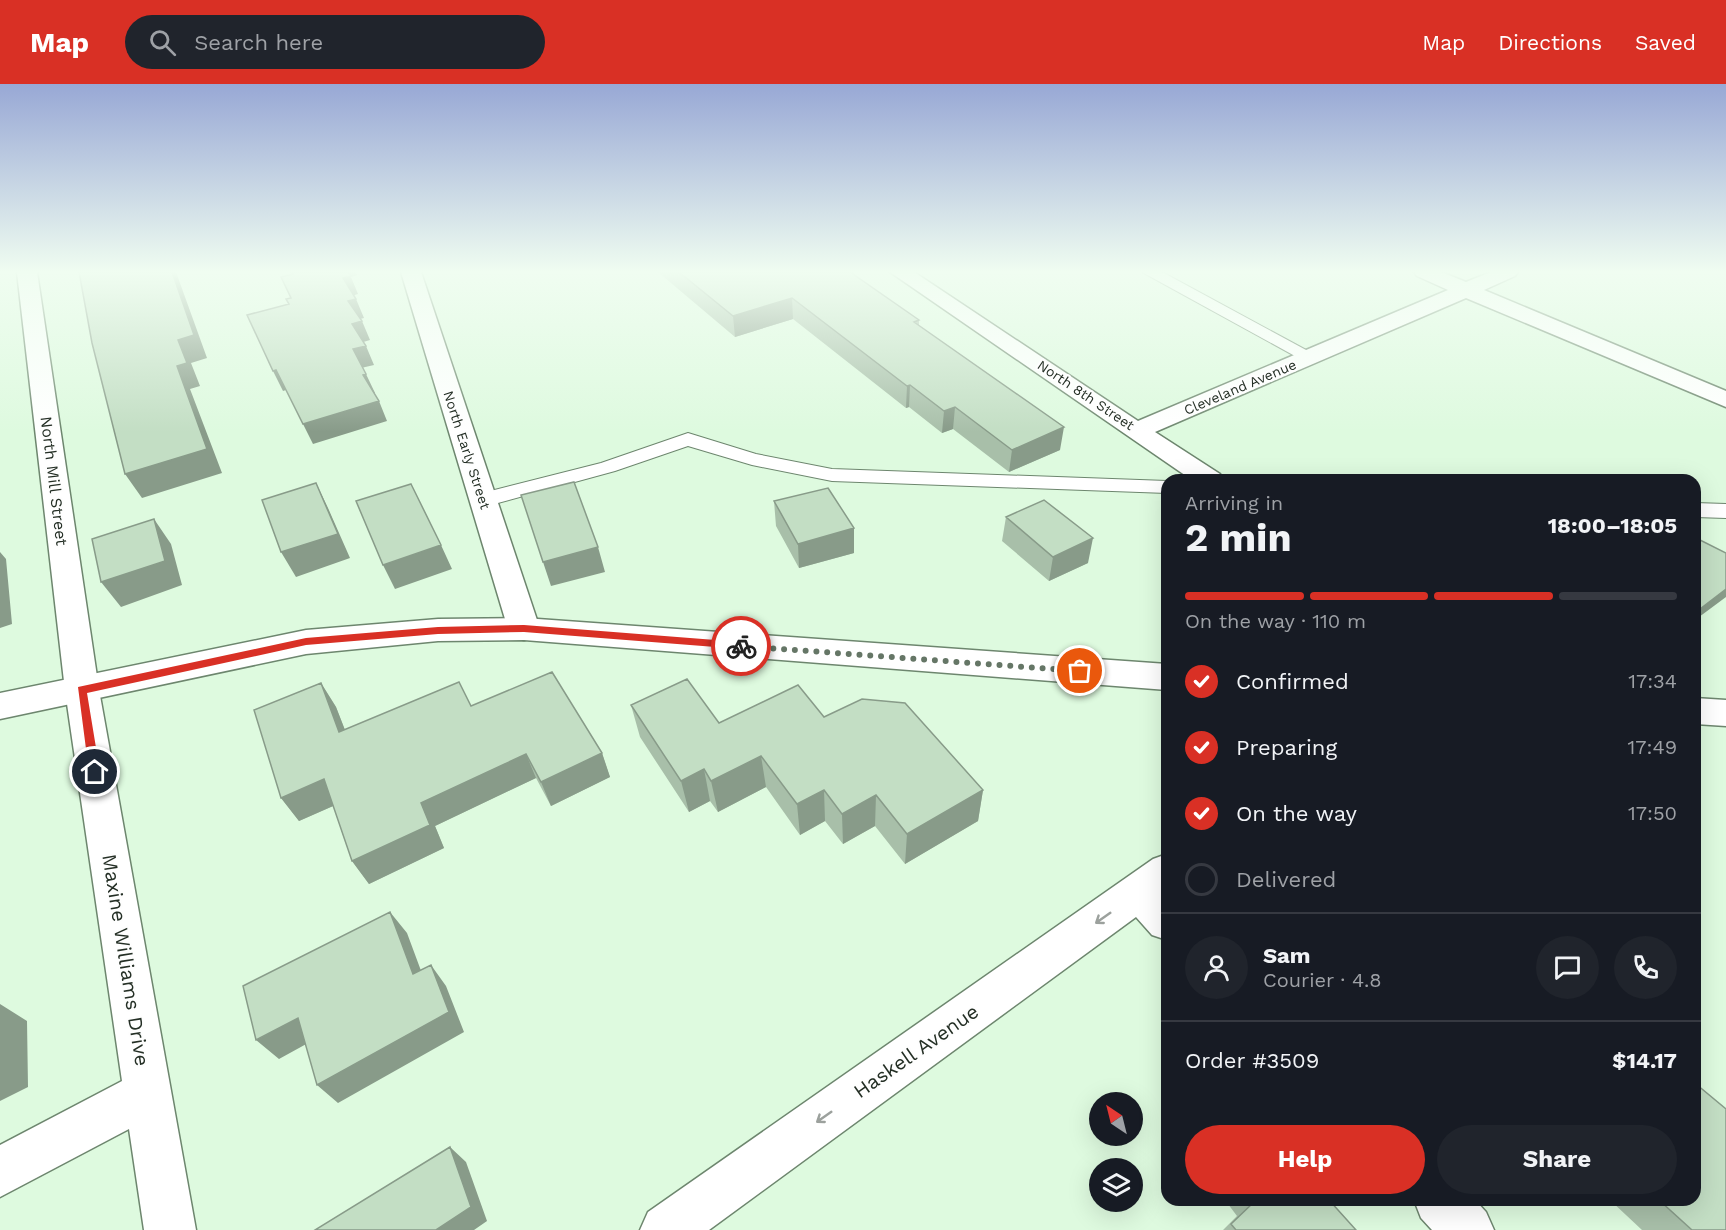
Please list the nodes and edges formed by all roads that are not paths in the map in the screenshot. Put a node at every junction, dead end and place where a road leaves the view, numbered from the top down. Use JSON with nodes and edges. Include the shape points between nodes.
{"nodes":[{"id":1,"x":34,"y":325,"type":"edge"},
{"id":2,"x":428,"y":325,"type":"edge"},
{"id":3,"x":981,"y":325,"type":"edge"},
{"id":4,"x":1251,"y":325,"type":"edge"},
{"id":5,"x":1384,"y":325,"type":"edge"},
{"id":6,"x":1551,"y":325,"type":"edge"},
{"id":7,"x":1310,"y":357,"type":"junction"},
{"id":8,"x":1726,"y":400,"type":"edge"},
{"id":9,"x":1138,"y":430,"type":"junction"},
{"id":10,"x":1201,"y":474,"type":"edge"},
{"id":11,"x":1161,"y":487,"type":"edge"},
{"id":12,"x":483,"y":500,"type":"junction"},
{"id":13,"x":1701,"y":510,"type":"edge"},
{"id":14,"x":1726,"y":511,"type":"edge"},
{"id":15,"x":524,"y":629,"type":"junction"},
{"id":16,"x":1161,"y":676,"type":"edge"},
{"id":17,"x":81,"y":690,"type":"junction"},
{"id":18,"x":0,"y":706,"type":"edge"},
{"id":19,"x":1701,"y":711,"type":"edge"},
{"id":20,"x":1726,"y":713,"type":"edge"},
{"id":21,"x":1158,"y":895,"type":"edge"},
{"id":22,"x":148,"y":1094,"type":"junction"},
{"id":23,"x":0,"y":1172,"type":"edge"},
{"id":24,"x":1444,"y":1206,"type":"edge"},
{"id":25,"x":170,"y":1230,"type":"edge"},
{"id":26,"x":666,"y":1230,"type":"edge"},
{"id":27,"x":1468,"y":1230,"type":"edge"}],
"edges":[{"from":1,"to":17,"type":"street","name":"North Mill Street"},
{"from":2,"to":12,"type":"street","name":"North Early Street"},
{"from":3,"to":9,"type":"street","name":"North 8th Street"},
{"from":4,"to":7,"type":"lane"},
{"from":5,"to":7,"type":"street","name":"Cleveland Avenue"},
{"from":6,"to":8,"type":"street"},
{"from":7,"to":9,"type":"street","name":"Cleveland Avenue"},
{"from":9,"to":10,"type":"street","name":"North 8th Street"},
{"from":11,"to":12,"type":"lane","via":[[832,475],[752,459],[688,439],[608,467]]},
{"from":12,"to":15,"type":"street","name":"North Early Street"},
{"from":13,"to":14,"type":"lane"},
{"from":15,"to":16,"type":"street"},
{"from":15,"to":17,"type":"street","via":[[438,630],[306,642]]},
{"from":17,"to":18,"type":"street"},
{"from":17,"to":22,"type":"street","name":"Maxine Williams Drive"},
{"from":19,"to":20,"type":"street"},
{"from":21,"to":26,"type":"street","name":"Haskell Avenue","one_way":true},
{"from":22,"to":23,"type":"street"},
{"from":22,"to":25,"type":"street","name":"Maxine Williams Drive"},
{"from":24,"to":27,"type":"street"}]}
